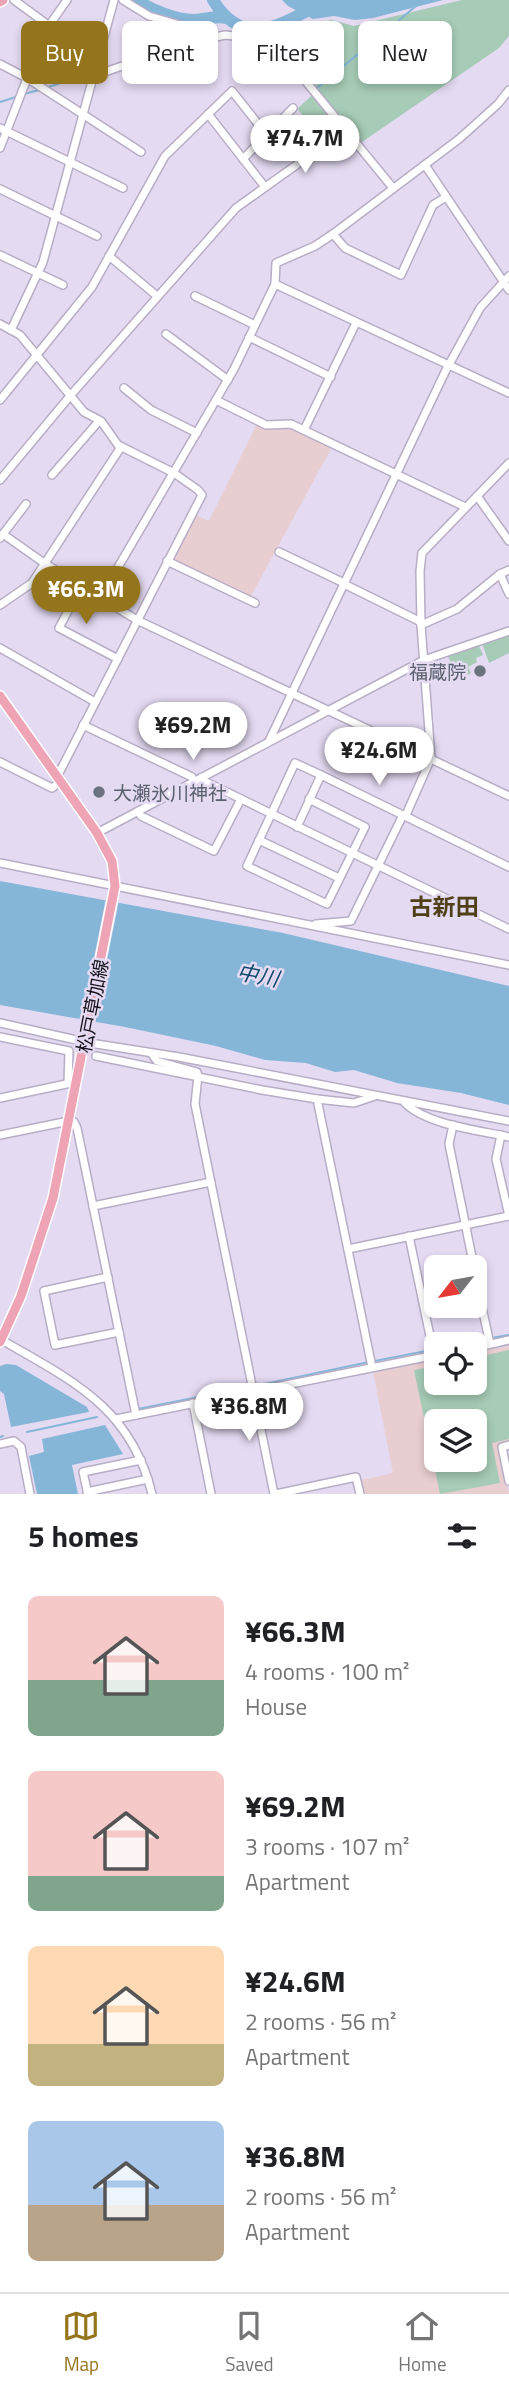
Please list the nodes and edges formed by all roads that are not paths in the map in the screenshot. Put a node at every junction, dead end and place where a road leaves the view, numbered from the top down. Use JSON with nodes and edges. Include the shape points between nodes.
{"nodes":[{"id":1,"x":14,"y":0,"type":"edge"},
{"id":2,"x":66,"y":0,"type":"edge"},
{"id":3,"x":114,"y":0,"type":"edge"},
{"id":4,"x":123,"y":0,"type":"edge"},
{"id":5,"x":43,"y":21,"type":"edge"},
{"id":6,"x":52,"y":21,"type":"edge"},
{"id":7,"x":166,"y":21,"type":"edge"},
{"id":8,"x":108,"y":22,"type":"edge"},
{"id":9,"x":218,"y":37,"type":"edge"},
{"id":10,"x":0,"y":64,"type":"edge"},
{"id":11,"x":21,"y":75,"type":"edge"},
{"id":12,"x":24,"y":84,"type":"edge"},
{"id":13,"x":36,"y":84,"type":"edge"},
{"id":14,"x":91,"y":84,"type":"edge"},
{"id":15,"x":509,"y":90,"type":"edge"},
{"id":16,"x":293,"y":108,"type":"dead end"},
{"id":17,"x":83,"y":114,"type":"junction"},
{"id":18,"x":208,"y":114,"type":"junction"},
{"id":19,"x":3,"y":129,"type":"edge"},
{"id":20,"x":266,"y":134,"type":"junction"},
{"id":21,"x":330,"y":141,"type":"dead end"},
{"id":22,"x":0,"y":148,"type":"edge"},
{"id":23,"x":141,"y":152,"type":"dead end"},
{"id":24,"x":243,"y":159,"type":"junction"},
{"id":25,"x":70,"y":162,"type":"junction"},
{"id":26,"x":425,"y":165,"type":"junction"},
{"id":27,"x":265,"y":187,"type":"junction"},
{"id":28,"x":123,"y":188,"type":"dead end"},
{"id":29,"x":393,"y":188,"type":"junction"},
{"id":30,"x":0,"y":189,"type":"edge"},
{"id":31,"x":446,"y":197,"type":"junction"},
{"id":32,"x":56,"y":216,"type":"junction"},
{"id":33,"x":333,"y":234,"type":"junction"},
{"id":34,"x":97,"y":236,"type":"dead end"},
{"id":35,"x":0,"y":255,"type":"edge"},
{"id":36,"x":109,"y":256,"type":"junction"},
{"id":37,"x":38,"y":273,"type":"junction"},
{"id":38,"x":506,"y":279,"type":"edge"},
{"id":39,"x":275,"y":284,"type":"junction"},
{"id":40,"x":63,"y":285,"type":"dead end"},
{"id":41,"x":509,"y":290,"type":"edge"},
{"id":42,"x":157,"y":296,"type":"junction"},
{"id":43,"x":195,"y":296,"type":"dead end"},
{"id":44,"x":356,"y":323,"type":"junction"},
{"id":45,"x":0,"y":324,"type":"edge"},
{"id":46,"x":255,"y":325,"type":"junction"},
{"id":47,"x":12,"y":330,"type":"junction"},
{"id":48,"x":166,"y":334,"type":"dead end"},
{"id":49,"x":249,"y":337,"type":"junction"},
{"id":50,"x":36,"y":355,"type":"junction"},
{"id":51,"x":449,"y":365,"type":"junction"},
{"id":52,"x":331,"y":377,"type":"junction"},
{"id":53,"x":228,"y":380,"type":"junction"},
{"id":54,"x":124,"y":388,"type":"dead end"},
{"id":55,"x":509,"y":393,"type":"edge"},
{"id":56,"x":70,"y":396,"type":"junction"},
{"id":57,"x":0,"y":400,"type":"edge"},
{"id":58,"x":216,"y":400,"type":"junction"},
{"id":59,"x":99,"y":421,"type":"junction"},
{"id":60,"x":304,"y":430,"type":"junction"},
{"id":61,"x":197,"y":433,"type":"junction"},
{"id":62,"x":121,"y":447,"type":"junction"},
{"id":63,"x":509,"y":463,"type":"edge"},
{"id":64,"x":174,"y":473,"type":"junction"},
{"id":65,"x":396,"y":474,"type":"junction"},
{"id":66,"x":52,"y":475,"type":"dead end"},
{"id":67,"x":0,"y":480,"type":"edge"},
{"id":68,"x":477,"y":496,"type":"junction"},
{"id":69,"x":26,"y":504,"type":"dead end"},
{"id":70,"x":465,"y":507,"type":"junction"},
{"id":71,"x":509,"y":524,"type":"edge"},
{"id":72,"x":501,"y":530,"type":"junction"},
{"id":73,"x":1,"y":536,"type":"edge"},
{"id":74,"x":509,"y":541,"type":"edge"},
{"id":75,"x":279,"y":552,"type":"dead end"},
{"id":76,"x":167,"y":561,"type":"junction"},
{"id":77,"x":44,"y":563,"type":"junction"},
{"id":78,"x":509,"y":570,"type":"edge"},
{"id":79,"x":500,"y":574,"type":"junction"},
{"id":80,"x":344,"y":584,"type":"junction"},
{"id":81,"x":81,"y":586,"type":"junction"},
{"id":82,"x":509,"y":594,"type":"edge"},
{"id":83,"x":100,"y":598,"type":"junction"},
{"id":84,"x":255,"y":603,"type":"dead end"},
{"id":85,"x":0,"y":605,"type":"edge"},
{"id":86,"x":137,"y":620,"type":"junction"},
{"id":87,"x":421,"y":624,"type":"junction"},
{"id":88,"x":509,"y":631,"type":"edge"},
{"id":89,"x":0,"y":648,"type":"edge"},
{"id":90,"x":118,"y":659,"type":"junction"},
{"id":91,"x":424,"y":660,"type":"junction"},
{"id":92,"x":292,"y":693,"type":"junction"},
{"id":93,"x":0,"y":696,"type":"edge"},
{"id":94,"x":95,"y":702,"type":"junction"},
{"id":95,"x":328,"y":710,"type":"junction"},
{"id":96,"x":83,"y":725,"type":"junction"},
{"id":97,"x":269,"y":741,"type":"junction"},
{"id":98,"x":431,"y":758,"type":"junction"},
{"id":99,"x":0,"y":762,"type":"edge"},
{"id":100,"x":321,"y":775,"type":"junction"},
{"id":101,"x":59,"y":779,"type":"junction"},
{"id":102,"x":198,"y":779,"type":"junction"},
{"id":103,"x":509,"y":796,"type":"edge"},
{"id":104,"x":241,"y":799,"type":"junction"},
{"id":105,"x":309,"y":799,"type":"junction"},
{"id":106,"x":138,"y":811,"type":"junction"},
{"id":107,"x":271,"y":814,"type":"junction"},
{"id":108,"x":405,"y":815,"type":"junction"},
{"id":109,"x":297,"y":827,"type":"junction"},
{"id":110,"x":97,"y":832,"type":"junction"},
{"id":111,"x":259,"y":840,"type":"junction"},
{"id":112,"x":352,"y":853,"type":"junction"},
{"id":113,"x":0,"y":863,"type":"edge"},
{"id":114,"x":378,"y":866,"type":"junction"},
{"id":115,"x":509,"y":867,"type":"edge"},
{"id":116,"x":339,"y":878,"type":"junction"},
{"id":117,"x":115,"y":888,"type":"junction"},
{"id":118,"x":311,"y":925,"type":"junction"},
{"id":119,"x":509,"y":929,"type":"edge"},
{"id":120,"x":509,"y":965,"type":"edge"},
{"id":121,"x":0,"y":1023,"type":"edge"},
{"id":122,"x":0,"y":1037,"type":"edge"},
{"id":123,"x":86,"y":1037,"type":"junction"},
{"id":124,"x":151,"y":1053,"type":"junction"},
{"id":125,"x":96,"y":1056,"type":"dead end"},
{"id":126,"x":198,"y":1076,"type":"junction"},
{"id":127,"x":73,"y":1082,"type":"junction"},
{"id":128,"x":376,"y":1096,"type":"junction"},
{"id":129,"x":0,"y":1098,"type":"edge"},
{"id":130,"x":317,"y":1099,"type":"junction"},
{"id":131,"x":404,"y":1102,"type":"junction"},
{"id":132,"x":69,"y":1121,"type":"junction"},
{"id":133,"x":509,"y":1121,"type":"edge"},
{"id":134,"x":453,"y":1125,"type":"junction"},
{"id":135,"x":0,"y":1135,"type":"edge"},
{"id":136,"x":505,"y":1136,"type":"edge"},
{"id":137,"x":211,"y":1182,"type":"junction"},
{"id":138,"x":93,"y":1206,"type":"junction"},
{"id":139,"x":509,"y":1216,"type":"edge"},
{"id":140,"x":466,"y":1225,"type":"junction"},
{"id":141,"x":409,"y":1236,"type":"junction"},
{"id":142,"x":348,"y":1249,"type":"junction"},
{"id":143,"x":471,"y":1255,"type":"edge"},
{"id":144,"x":108,"y":1277,"type":"junction"},
{"id":145,"x":484,"y":1318,"type":"edge"},
{"id":146,"x":119,"y":1332,"type":"junction"},
{"id":147,"x":429,"y":1332,"type":"edge"},
{"id":148,"x":509,"y":1340,"type":"edge"},
{"id":149,"x":0,"y":1341,"type":"edge"},
{"id":150,"x":489,"y":1345,"type":"joint"},
{"id":151,"x":424,"y":1356,"type":"edge"},
{"id":152,"x":371,"y":1363,"type":"junction"},
{"id":153,"x":252,"y":1388,"type":"junction"},
{"id":154,"x":193,"y":1403,"type":"junction"},
{"id":155,"x":136,"y":1415,"type":"junction"},
{"id":156,"x":116,"y":1419,"type":"junction"},
{"id":157,"x":0,"y":1444,"type":"edge"},
{"id":158,"x":509,"y":1446,"type":"edge"},
{"id":159,"x":141,"y":1460,"type":"junction"},
{"id":160,"x":148,"y":1479,"type":"junction"},
{"id":161,"x":509,"y":1481,"type":"edge"},
{"id":162,"x":87,"y":1493,"type":"edge"},
{"id":163,"x":30,"y":1494,"type":"edge"},
{"id":164,"x":152,"y":1494,"type":"edge"},
{"id":165,"x":211,"y":1494,"type":"edge"},
{"id":166,"x":275,"y":1494,"type":"edge"},
{"id":167,"x":360,"y":1494,"type":"edge"}],
"edges":[{"from":1,"to":5,"type":"street"},
{"from":2,"to":6,"type":"street"},
{"from":3,"to":8,"type":"street"},
{"from":4,"to":7,"type":"street"},
{"from":9,"to":29,"type":"street","via":[[275,41]]},
{"from":10,"to":11,"type":"street"},
{"from":12,"to":19,"type":"street"},
{"from":13,"to":17,"type":"street"},
{"from":14,"to":17,"type":"street"},
{"from":15,"to":26,"type":"street"},
{"from":16,"to":20,"type":"street"},
{"from":17,"to":23,"type":"street"},
{"from":17,"to":25,"type":"street"},
{"from":18,"to":20,"type":"street","via":[[232,91]]},
{"from":18,"to":24,"type":"street"},
{"from":18,"to":36,"type":"street","via":[[166,156]]},
{"from":19,"to":22,"type":"street"},
{"from":19,"to":25,"type":"street"},
{"from":20,"to":24,"type":"street"},
{"from":21,"to":27,"type":"street"},
{"from":24,"to":27,"type":"street"},
{"from":25,"to":28,"type":"street"},
{"from":25,"to":32,"type":"street"},
{"from":26,"to":29,"type":"street"},
{"from":26,"to":31,"type":"street"},
{"from":27,"to":42,"type":"street","via":[[236,208]]},
{"from":29,"to":33,"type":"street"},
{"from":30,"to":32,"type":"street"},
{"from":31,"to":33,"type":"street","via":[[433,205],[401,275],[345,248]]},
{"from":31,"to":38,"type":"street"},
{"from":32,"to":34,"type":"street"},
{"from":32,"to":37,"type":"street"},
{"from":33,"to":39,"type":"street","via":[[276,263]]},
{"from":35,"to":37,"type":"street"},
{"from":36,"to":42,"type":"street"},
{"from":36,"to":50,"type":"street","via":[[92,287]]},
{"from":37,"to":40,"type":"street"},
{"from":37,"to":47,"type":"street"},
{"from":38,"to":41,"type":"street"},
{"from":38,"to":51,"type":"street","via":[[470,323]]},
{"from":39,"to":44,"type":"street"},
{"from":39,"to":46,"type":"street"},
{"from":42,"to":56,"type":"street"},
{"from":43,"to":46,"type":"street"},
{"from":44,"to":51,"type":"street"},
{"from":44,"to":52,"type":"street"},
{"from":45,"to":47,"type":"street"},
{"from":46,"to":49,"type":"street"},
{"from":47,"to":50,"type":"street"},
{"from":48,"to":53,"type":"street"},
{"from":49,"to":52,"type":"street"},
{"from":49,"to":53,"type":"street"},
{"from":50,"to":56,"type":"street"},
{"from":50,"to":57,"type":"street"},
{"from":51,"to":55,"type":"street"},
{"from":51,"to":65,"type":"street"},
{"from":52,"to":60,"type":"street"},
{"from":53,"to":58,"type":"street"},
{"from":54,"to":61,"type":"street","via":[[150,410]]},
{"from":56,"to":59,"type":"street"},
{"from":56,"to":67,"type":"street"},
{"from":58,"to":60,"type":"street","via":[[266,425],[291,424]]},
{"from":58,"to":61,"type":"street"},
{"from":59,"to":62,"type":"street"},
{"from":59,"to":66,"type":"street"},
{"from":60,"to":65,"type":"street"},
{"from":61,"to":64,"type":"street"},
{"from":62,"to":64,"type":"street"},
{"from":62,"to":77,"type":"street"},
{"from":63,"to":68,"type":"street"},
{"from":64,"to":76,"type":"street","via":[[202,495]]},
{"from":64,"to":83,"type":"street"},
{"from":65,"to":70,"type":"street"},
{"from":65,"to":80,"type":"street"},
{"from":68,"to":70,"type":"street"},
{"from":68,"to":72,"type":"street"},
{"from":69,"to":73,"type":"street"},
{"from":70,"to":87,"type":"street","via":[[422,553]]},
{"from":71,"to":72,"type":"street"},
{"from":72,"to":74,"type":"street"},
{"from":73,"to":77,"type":"street"},
{"from":75,"to":80,"type":"street"},
{"from":76,"to":84,"type":"street"},
{"from":76,"to":86,"type":"street"},
{"from":77,"to":81,"type":"street"},
{"from":77,"to":85,"type":"street","via":[[32,583]]},
{"from":78,"to":79,"type":"street"},
{"from":79,"to":82,"type":"street"},
{"from":79,"to":87,"type":"street","via":[[457,609]]},
{"from":80,"to":87,"type":"street"},
{"from":80,"to":92,"type":"street"},
{"from":81,"to":83,"type":"street"},
{"from":81,"to":90,"type":"street","via":[[60,628]]},
{"from":83,"to":86,"type":"street"},
{"from":86,"to":90,"type":"street"},
{"from":86,"to":92,"type":"street"},
{"from":87,"to":91,"type":"street"},
{"from":88,"to":91,"type":"street"},
{"from":89,"to":94,"type":"street"},
{"from":90,"to":94,"type":"street"},
{"from":91,"to":95,"type":"street"},
{"from":91,"to":98,"type":"street"},
{"from":92,"to":95,"type":"street"},
{"from":92,"to":97,"type":"street"},
{"from":93,"to":101,"type":"main road","name":"松戸草加線"},
{"from":94,"to":96,"type":"street"},
{"from":95,"to":97,"type":"street"},
{"from":95,"to":98,"type":"street"},
{"from":96,"to":101,"type":"street"},
{"from":96,"to":102,"type":"street"},
{"from":97,"to":102,"type":"street"},
{"from":98,"to":103,"type":"street"},
{"from":98,"to":108,"type":"street"},
{"from":99,"to":101,"type":"street","via":[[52,788]]},
{"from":100,"to":105,"type":"street"},
{"from":100,"to":107,"type":"street","via":[[295,763]]},
{"from":100,"to":108,"type":"street"},
{"from":101,"to":110,"type":"main road","name":"松戸草加線"},
{"from":102,"to":104,"type":"street"},
{"from":102,"to":106,"type":"street"},
{"from":104,"to":106,"type":"street","via":[[214,851]]},
{"from":104,"to":107,"type":"street"},
{"from":105,"to":109,"type":"street"},
{"from":105,"to":112,"type":"street","via":[[365,827]]},
{"from":106,"to":110,"type":"street"},
{"from":107,"to":109,"type":"street"},
{"from":107,"to":111,"type":"street"},
{"from":108,"to":114,"type":"street"},
{"from":108,"to":115,"type":"street"},
{"from":109,"to":112,"type":"street"},
{"from":110,"to":117,"type":"main road","name":"松戸草加線","via":[[112,861]]},
{"from":111,"to":116,"type":"street"},
{"from":111,"to":116,"type":"street","via":[[247,866],[327,904]]},
{"from":112,"to":114,"type":"street"},
{"from":112,"to":116,"type":"street"},
{"from":113,"to":117,"type":"street"},
{"from":114,"to":118,"type":"street","via":[[351,921]]},
{"from":114,"to":119,"type":"street"},
{"from":117,"to":118,"type":"street"},
{"from":117,"to":123,"type":"main road","name":"松戸草加線"},
{"from":118,"to":120,"type":"street"},
{"from":121,"to":123,"type":"street"},
{"from":122,"to":127,"type":"street","via":[[69,1051]]},
{"from":123,"to":124,"type":"street"},
{"from":123,"to":127,"type":"main road","name":"松戸草加線"},
{"from":124,"to":126,"type":"street","via":[[157,1061]]},
{"from":124,"to":128,"type":"street"},
{"from":125,"to":126,"type":"street"},
{"from":126,"to":130,"type":"street"},
{"from":126,"to":137,"type":"street","via":[[194,1104]]},
{"from":127,"to":129,"type":"street"},
{"from":127,"to":132,"type":"main road","name":"松戸草加線"},
{"from":128,"to":130,"type":"street","via":[[354,1103]]},
{"from":128,"to":131,"type":"street"},
{"from":130,"to":142,"type":"street"},
{"from":131,"to":133,"type":"street"},
{"from":131,"to":134,"type":"street","via":[[415,1113]]},
{"from":132,"to":135,"type":"street"},
{"from":132,"to":138,"type":"street","via":[[77,1128]]},
{"from":132,"to":149,"type":"main road","name":"松戸草加線","via":[[45,1229]]},
{"from":134,"to":136,"type":"street"},
{"from":134,"to":140,"type":"street","via":[[449,1144]]},
{"from":136,"to":139,"type":"street","via":[[496,1159]]},
{"from":137,"to":138,"type":"street"},
{"from":137,"to":153,"type":"street"},
{"from":138,"to":144,"type":"street"},
{"from":139,"to":140,"type":"street"},
{"from":140,"to":141,"type":"street"},
{"from":140,"to":143,"type":"street"},
{"from":141,"to":142,"type":"street"},
{"from":141,"to":147,"type":"street"},
{"from":142,"to":152,"type":"street"},
{"from":144,"to":146,"type":"street"},
{"from":144,"to":146,"type":"street","via":[[44,1291],[55,1345]]},
{"from":145,"to":150,"type":"street"},
{"from":146,"to":155,"type":"street"},
{"from":148,"to":150,"type":"street"},
{"from":149,"to":156,"type":"street","via":[[92,1395]]},
{"from":151,"to":152,"type":"street"},
{"from":152,"to":153,"type":"street"},
{"from":153,"to":154,"type":"street"},
{"from":153,"to":166,"type":"street"},
{"from":154,"to":155,"type":"street"},
{"from":154,"to":165,"type":"street"},
{"from":155,"to":156,"type":"street"},
{"from":156,"to":159,"type":"street"},
{"from":157,"to":163,"type":"street","via":[[14,1441],[20,1447]]},
{"from":158,"to":161,"type":"street","via":[[502,1447]]},
{"from":159,"to":160,"type":"street"},
{"from":159,"to":162,"type":"street","via":[[83,1472]]},
{"from":160,"to":162,"type":"street"},
{"from":160,"to":164,"type":"street"},
{"from":166,"to":167,"type":"street","via":[[356,1477]]}]}
